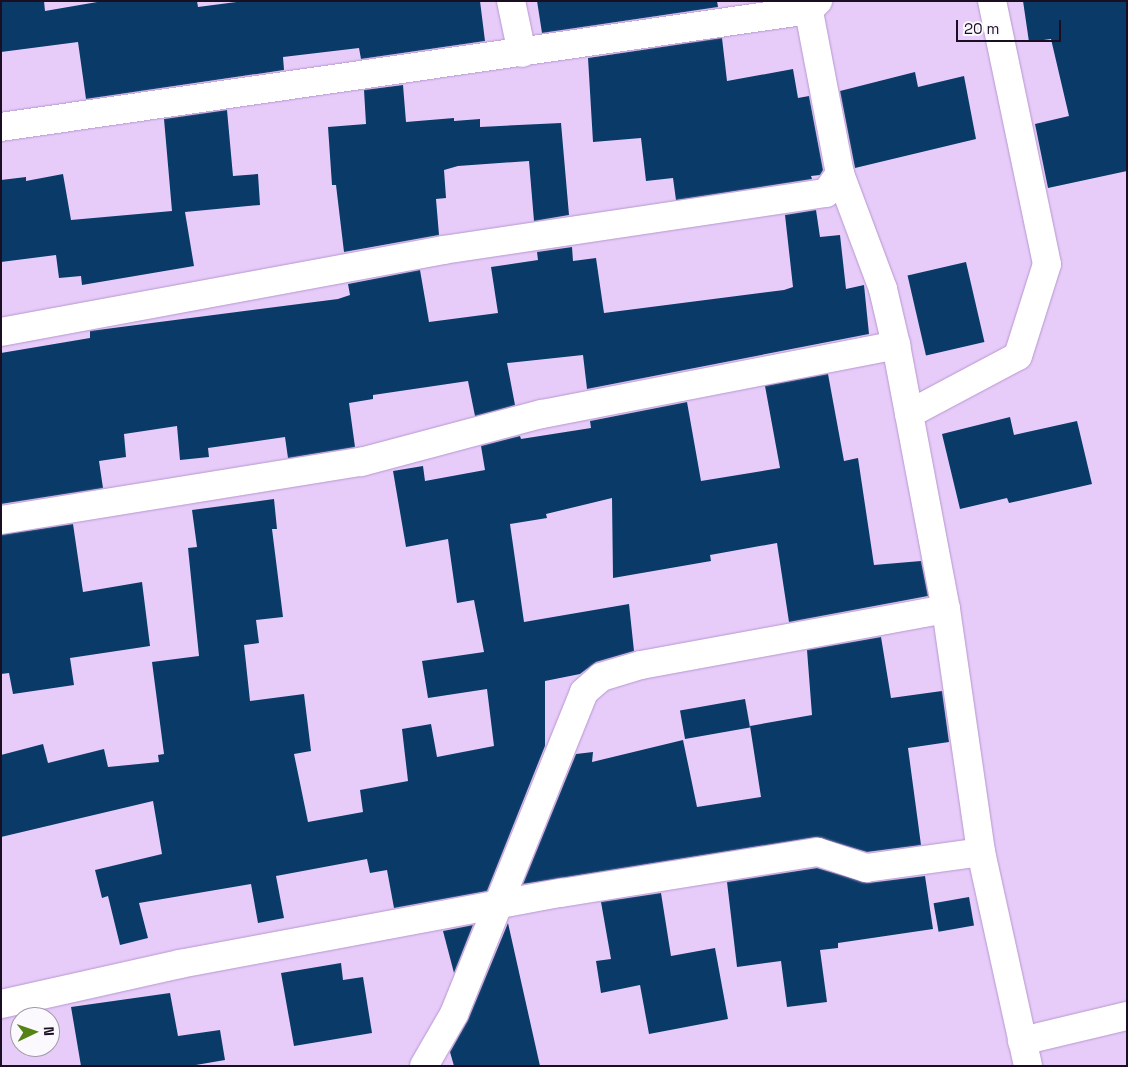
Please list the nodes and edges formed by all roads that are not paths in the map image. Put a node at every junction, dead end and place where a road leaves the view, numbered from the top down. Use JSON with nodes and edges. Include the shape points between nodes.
{"nodes":[{"id":1,"x":511,"y":1,"type":"edge"},
{"id":2,"x":992,"y":1,"type":"edge"},
{"id":3,"x":811,"y":4,"type":"edge"},
{"id":4,"x":522,"y":54,"type":"junction"},
{"id":5,"x":1,"y":127,"type":"edge"},
{"id":6,"x":840,"y":174,"type":"junction"},
{"id":7,"x":1,"y":332,"type":"edge"},
{"id":8,"x":896,"y":345,"type":"junction"},
{"id":9,"x":909,"y":414,"type":"junction"},
{"id":10,"x":1,"y":520,"type":"edge"},
{"id":11,"x":946,"y":610,"type":"junction"},
{"id":12,"x":981,"y":852,"type":"junction"},
{"id":13,"x":498,"y":904,"type":"junction"},
{"id":14,"x":1,"y":1004,"type":"edge"},
{"id":15,"x":1127,"y":1016,"type":"edge"},
{"id":16,"x":1025,"y":1053,"type":"edge"},
{"id":17,"x":424,"y":1066,"type":"edge"}],
"edges":[{"from":1,"to":4,"type":"street"},
{"from":2,"to":9,"type":"street","via":[[1047,264],[1018,356]]},
{"from":3,"to":4,"type":"street"},
{"from":3,"to":6,"type":"street"},
{"from":4,"to":5,"type":"street"},
{"from":6,"to":7,"type":"street","via":[[826,193],[442,250]]},
{"from":6,"to":8,"type":"street","via":[[883,289]]},
{"from":8,"to":9,"type":"street"},
{"from":8,"to":10,"type":"street","via":[[542,414],[361,462]]},
{"from":9,"to":11,"type":"street"},
{"from":11,"to":12,"type":"street"},
{"from":11,"to":13,"type":"street","via":[[641,665],[600,677],[584,692]]},
{"from":12,"to":13,"type":"street","via":[[866,868],[818,852]]},
{"from":12,"to":16,"type":"street"},
{"from":13,"to":14,"type":"street","via":[[180,964]]},
{"from":13,"to":17,"type":"street","via":[[454,1014]]},
{"from":15,"to":16,"type":"street"}]}
